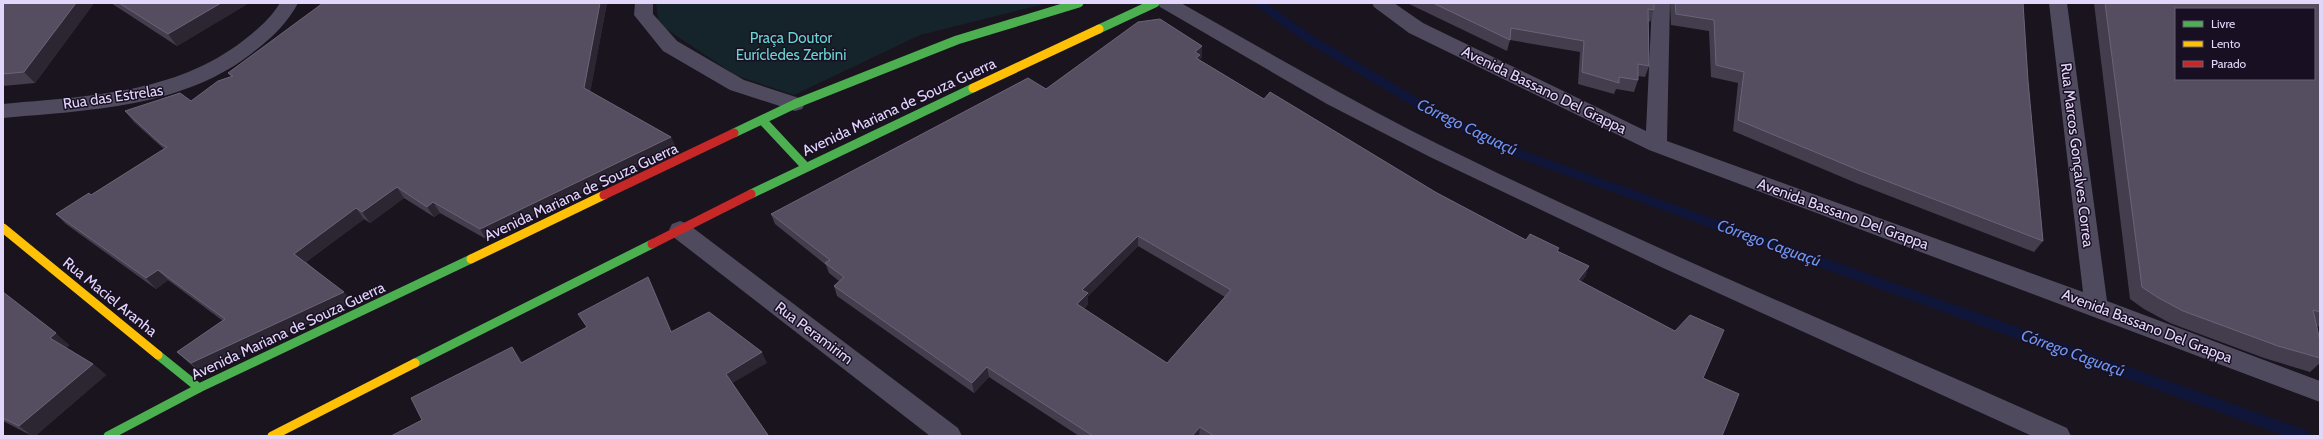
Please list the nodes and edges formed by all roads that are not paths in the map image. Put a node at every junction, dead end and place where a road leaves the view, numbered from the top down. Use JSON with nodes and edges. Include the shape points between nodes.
{"nodes":[{"id":1,"x":290,"y":3,"type":"edge"},
{"id":2,"x":644,"y":3,"type":"edge"},
{"id":3,"x":1079,"y":3,"type":"edge"},
{"id":4,"x":1155,"y":3,"type":"edge"},
{"id":5,"x":1167,"y":3,"type":"edge"},
{"id":6,"x":1381,"y":3,"type":"edge"},
{"id":7,"x":1661,"y":3,"type":"edge"},
{"id":8,"x":2058,"y":3,"type":"edge"},
{"id":9,"x":795,"y":104,"type":"junction"},
{"id":10,"x":3,"y":111,"type":"edge"},
{"id":11,"x":765,"y":124,"type":"junction"},
{"id":12,"x":1656,"y":145,"type":"junction"},
{"id":13,"x":805,"y":166,"type":"junction"},
{"id":14,"x":3,"y":228,"type":"edge"},
{"id":15,"x":680,"y":230,"type":"junction"},
{"id":16,"x":2096,"y":307,"type":"junction"},
{"id":17,"x":199,"y":388,"type":"junction"},
{"id":18,"x":2320,"y":392,"type":"edge"},
{"id":19,"x":108,"y":436,"type":"edge"},
{"id":20,"x":272,"y":436,"type":"edge"},
{"id":21,"x":949,"y":436,"type":"edge"},
{"id":22,"x":2058,"y":436,"type":"edge"}],
"edges":[{"from":1,"to":10,"type":"street","name":"Rua das Estrelas","via":[[284,14],[246,50],[223,65],[176,87],[145,95]]},
{"from":2,"to":9,"type":"street","via":[[644,15],[670,46],[737,85]]},
{"from":3,"to":9,"type":"main road","name":"Avenida Mariana de Souza Guerra","via":[[957,40]]},
{"from":4,"to":13,"type":"main road","name":"Avenida Mariana de Souza Guerra"},
{"from":5,"to":22,"type":"street","via":[[1336,99],[1436,151],[1580,220]]},
{"from":6,"to":12,"type":"street","name":"Avenida Bassano Del Grappa","via":[[1416,28]]},
{"from":7,"to":12,"type":"street"},
{"from":8,"to":16,"type":"street","name":"Rua Marcos Gonçalves Correa"},
{"from":9,"to":11,"type":"main road","name":"Avenida Mariana de Souza Guerra"},
{"from":11,"to":13,"type":"main road"},
{"from":11,"to":17,"type":"main road","name":"Avenida Mariana de Souza Guerra"},
{"from":12,"to":16,"type":"street","name":"Avenida Bassano Del Grappa"},
{"from":13,"to":15,"type":"main road","name":"Avenida Mariana de Souza Guerra"},
{"from":14,"to":17,"type":"main road","name":"Rua Maciel Aranha"},
{"from":15,"to":20,"type":"main road","name":"Avenida Mariana de Souza Guerra"},
{"from":15,"to":21,"type":"street","name":"Rua Peramirim"},
{"from":16,"to":18,"type":"street","name":"Avenida Bassano Del Grappa"},
{"from":17,"to":19,"type":"main road","name":"Avenida Mariana de Souza Guerra"}]}
